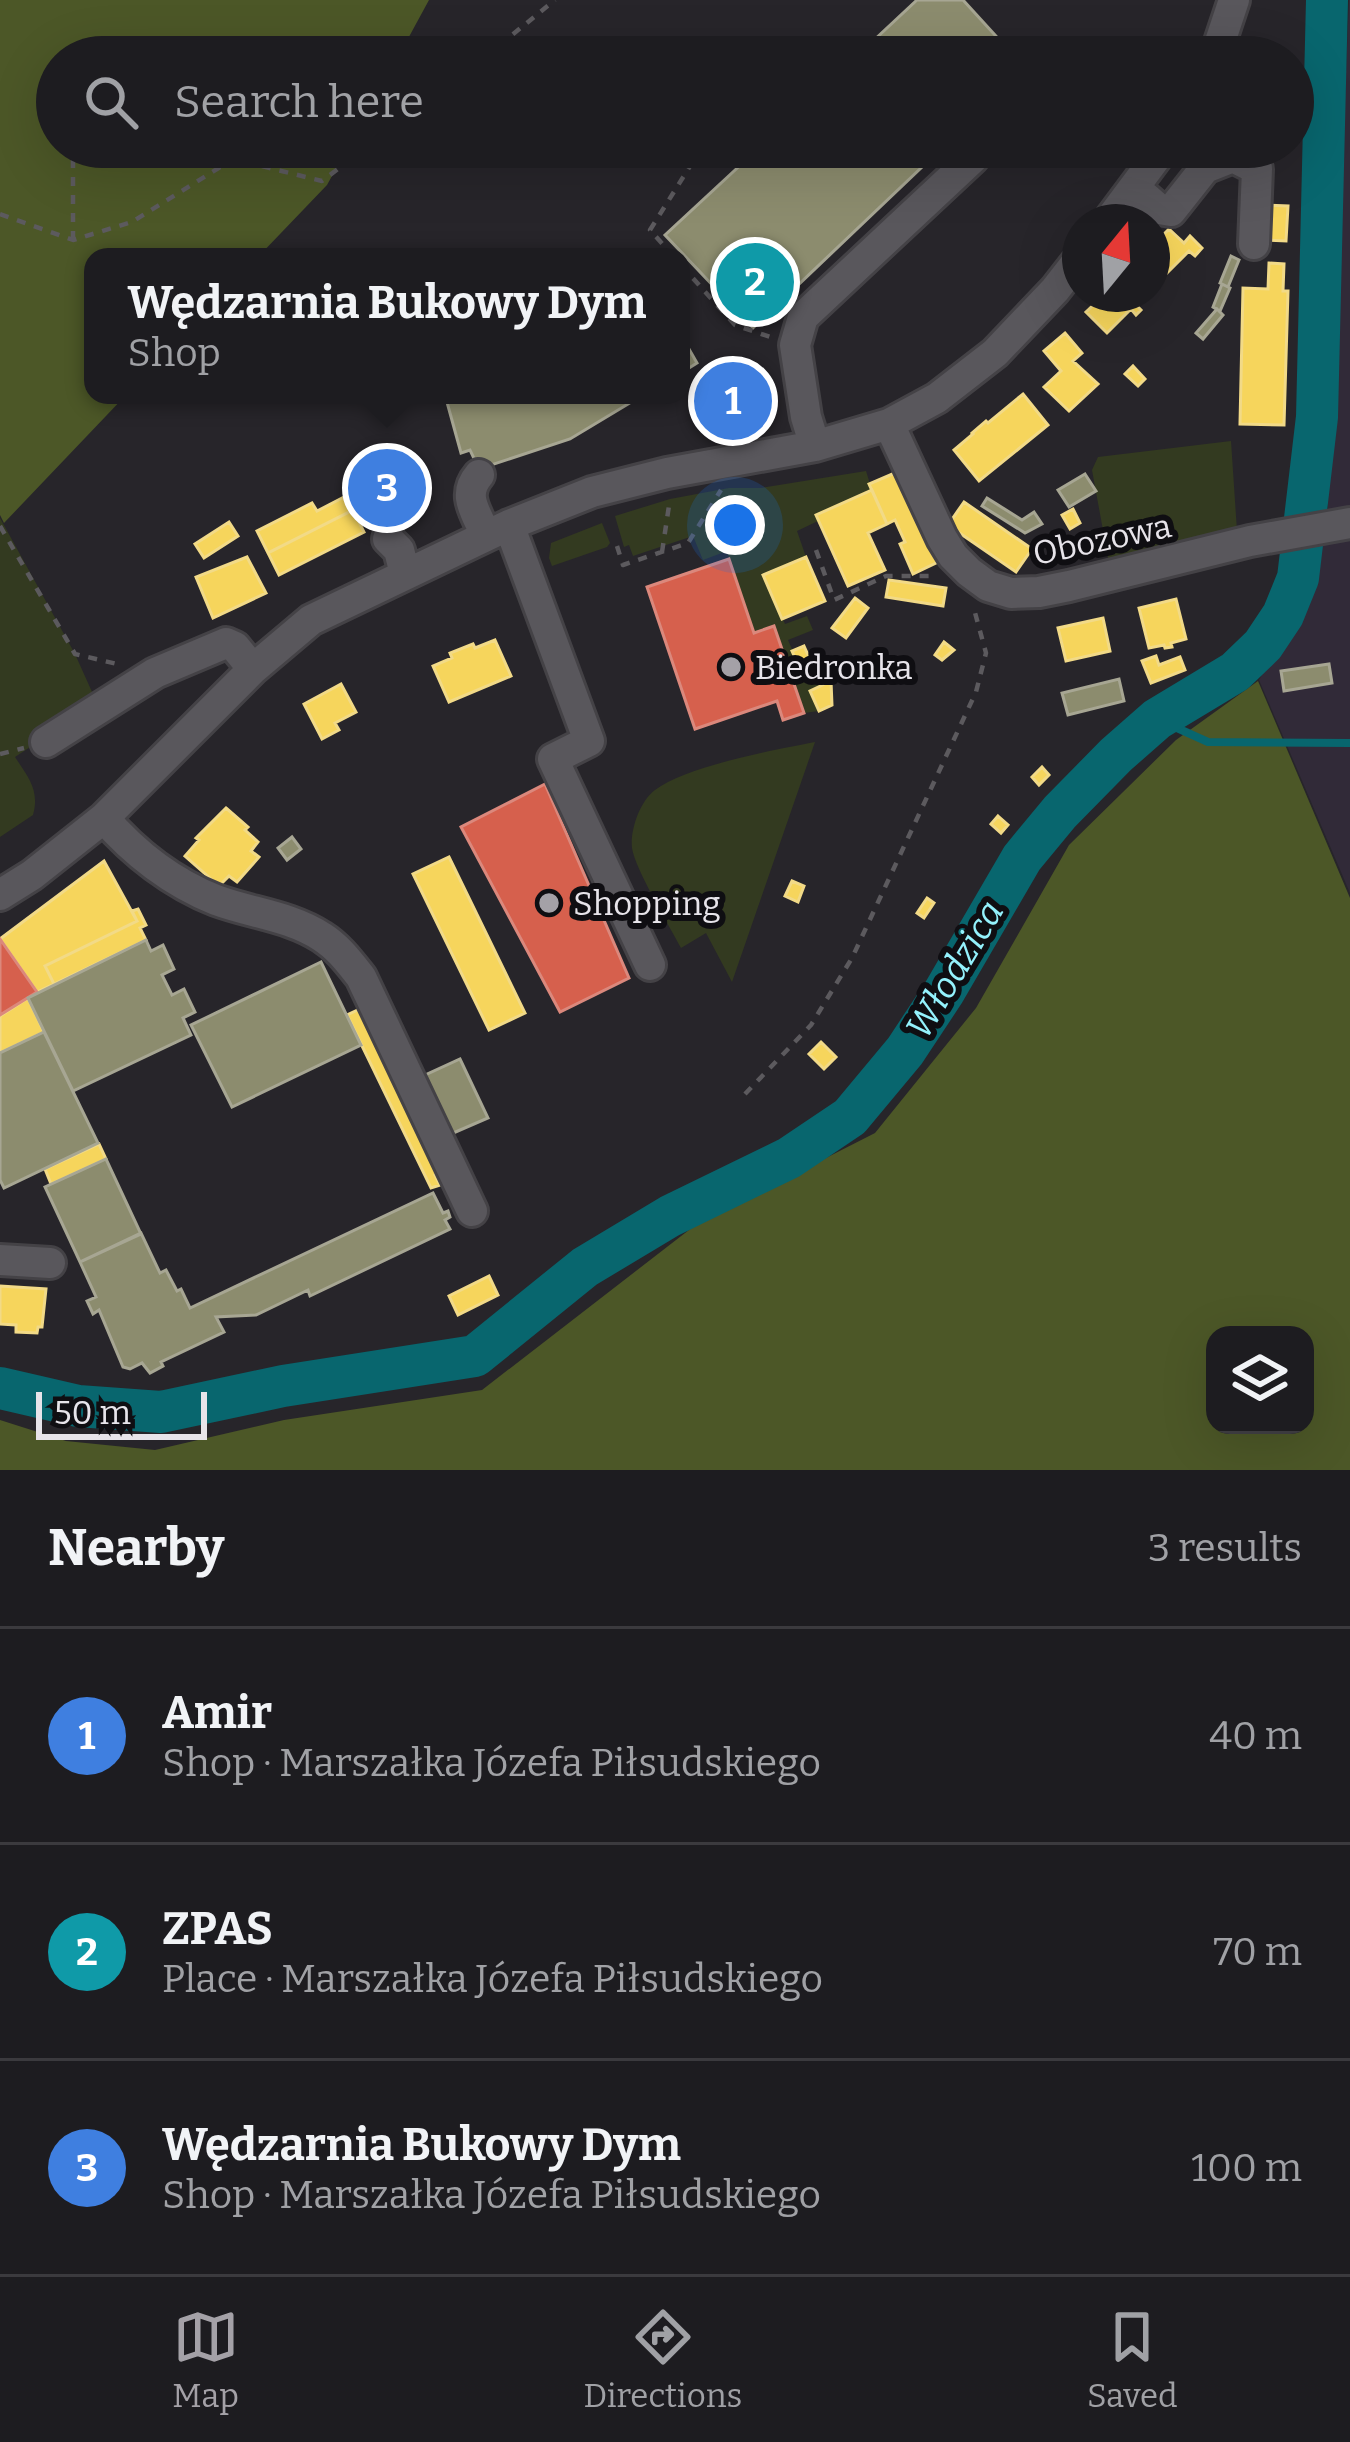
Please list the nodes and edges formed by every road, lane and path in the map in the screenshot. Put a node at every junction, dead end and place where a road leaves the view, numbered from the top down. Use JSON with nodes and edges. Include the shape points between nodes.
{"nodes":[{"id":1,"x":555,"y":0,"type":"edge"},
{"id":2,"x":1234,"y":0,"type":"edge"},
{"id":3,"x":511,"y":36,"type":"edge"},
{"id":4,"x":1223,"y":36,"type":"edge"},
{"id":5,"x":73,"y":168,"type":"edge"},
{"id":6,"x":219,"y":168,"type":"edge"},
{"id":7,"x":269,"y":168,"type":"edge"},
{"id":8,"x":339,"y":168,"type":"edge"},
{"id":9,"x":689,"y":168,"type":"edge"},
{"id":10,"x":962,"y":168,"type":"edge"},
{"id":11,"x":1149,"y":168,"type":"edge"},
{"id":12,"x":1204,"y":168,"type":"edge"},
{"id":13,"x":1255,"y":168,"type":"edge"},
{"id":14,"x":1135,"y":188,"type":"junction"},
{"id":15,"x":1122,"y":204,"type":"edge"},
{"id":16,"x":0,"y":214,"type":"edge"},
{"id":17,"x":73,"y":240,"type":"junction"},
{"id":18,"x":1254,"y":244,"type":"dead end"},
{"id":19,"x":666,"y":248,"type":"edge"},
{"id":20,"x":690,"y":275,"type":"edge"},
{"id":21,"x":1062,"y":281,"type":"edge"},
{"id":22,"x":795,"y":345,"type":"junction"},
{"id":23,"x":889,"y":424,"type":"junction"},
{"id":24,"x":815,"y":446,"type":"junction"},
{"id":25,"x":478,"y":475,"type":"dead end"},
{"id":26,"x":721,"y":490,"type":"dead end"},
{"id":27,"x":670,"y":499,"type":"dead end"},
{"id":28,"x":1339,"y":524,"type":"edge"},
{"id":29,"x":0,"y":526,"type":"edge"},
{"id":30,"x":498,"y":531,"type":"junction"},
{"id":31,"x":388,"y":539,"type":"dead end"},
{"id":32,"x":617,"y":546,"type":"dead end"},
{"id":33,"x":816,"y":550,"type":"dead end"},
{"id":34,"x":662,"y":552,"type":"junction"},
{"id":35,"x":969,"y":572,"type":"junction"},
{"id":36,"x":405,"y":574,"type":"junction"},
{"id":37,"x":253,"y":669,"type":"junction"},
{"id":38,"x":155,"y":673,"type":"junction"},
{"id":39,"x":46,"y":742,"type":"dead end"},
{"id":40,"x":104,"y":818,"type":"junction"},
{"id":41,"x":0,"y":895,"type":"edge"},
{"id":42,"x":650,"y":965,"type":"dead end"},
{"id":43,"x":745,"y":1094,"type":"dead end"},
{"id":44,"x":472,"y":1211,"type":"dead end"},
{"id":45,"x":0,"y":1260,"type":"edge"},
{"id":46,"x":50,"y":1264,"type":"dead end"}],
"edges":[{"from":1,"to":3,"type":"path"},
{"from":2,"to":4,"type":"street"},
{"from":5,"to":17,"type":"path"},
{"from":6,"to":17,"type":"path","via":[[132,222]]},
{"from":7,"to":8,"type":"path","via":[[322,181]]},
{"from":9,"to":19,"type":"path","via":[[650,230]]},
{"from":10,"to":22,"type":"street","via":[[802,317]]},
{"from":11,"to":14,"type":"street"},
{"from":12,"to":14,"type":"street","via":[[1171,211]]},
{"from":13,"to":18,"type":"street"},
{"from":14,"to":15,"type":"street"},
{"from":16,"to":17,"type":"path"},
{"from":20,"to":22,"type":"path","via":[[735,325]]},
{"from":21,"to":23,"type":"street","via":[[995,353]]},
{"from":22,"to":24,"type":"street"},
{"from":23,"to":24,"type":"street"},
{"from":23,"to":35,"type":"street","via":[[942,538]]},
{"from":24,"to":30,"type":"street","via":[[592,492]]},
{"from":25,"to":30,"type":"street","via":[[469,496]]},
{"from":26,"to":34,"type":"path","via":[[688,543]]},
{"from":27,"to":34,"type":"path"},
{"from":28,"to":35,"type":"street","name":"Obozowa","via":[[1039,592],[988,586]]},
{"from":29,"to":38,"type":"path","via":[[75,654]]},
{"from":30,"to":36,"type":"street"},
{"from":30,"to":42,"type":"street","via":[[589,740],[553,759]]},
{"from":31,"to":36,"type":"street"},
{"from":32,"to":34,"type":"path","via":[[623,566]]},
{"from":33,"to":35,"type":"path","via":[[834,600],[886,576]]},
{"from":35,"to":43,"type":"path","via":[[986,653],[966,716],[852,958],[811,1025]]},
{"from":36,"to":37,"type":"street","via":[[311,620]]},
{"from":37,"to":38,"type":"street","via":[[226,643]]},
{"from":37,"to":40,"type":"street"},
{"from":38,"to":39,"type":"street"},
{"from":40,"to":41,"type":"street"},
{"from":40,"to":44,"type":"street","via":[[128,847],[191,888],[320,935],[341,952],[361,977]]},
{"from":45,"to":46,"type":"street"}]}
